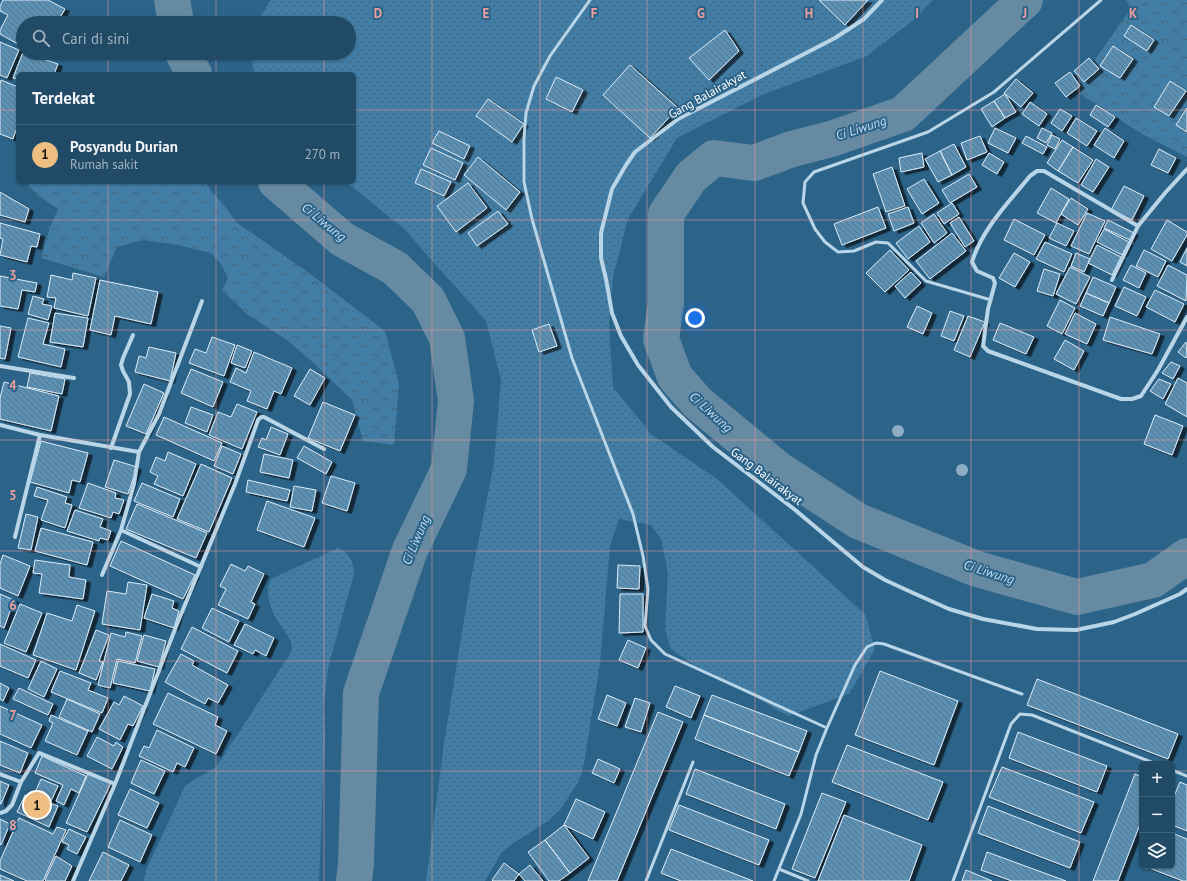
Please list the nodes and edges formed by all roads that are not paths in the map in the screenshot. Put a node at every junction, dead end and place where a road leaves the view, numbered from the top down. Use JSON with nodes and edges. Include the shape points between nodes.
{"nodes":[{"id":1,"x":590,"y":0,"type":"edge"},
{"id":2,"x":882,"y":0,"type":"edge"},
{"id":3,"x":1101,"y":0,"type":"edge"},
{"id":4,"x":1187,"y":169,"type":"edge"},
{"id":5,"x":1138,"y":226,"type":"junction"},
{"id":6,"x":1112,"y":280,"type":"dead end"},
{"id":7,"x":991,"y":300,"type":"junction"},
{"id":8,"x":202,"y":301,"type":"dead end"},
{"id":9,"x":1187,"y":317,"type":"edge"},
{"id":10,"x":133,"y":335,"type":"dead end"},
{"id":11,"x":0,"y":366,"type":"edge"},
{"id":12,"x":74,"y":378,"type":"dead end"},
{"id":13,"x":0,"y":425,"type":"edge"},
{"id":14,"x":40,"y":435,"type":"junction"},
{"id":15,"x":111,"y":448,"type":"junction"},
{"id":16,"x":324,"y":449,"type":"dead end"},
{"id":17,"x":139,"y":452,"type":"junction"},
{"id":18,"x":121,"y":530,"type":"junction"},
{"id":19,"x":15,"y":537,"type":"dead end"},
{"id":20,"x":201,"y":567,"type":"junction"},
{"id":21,"x":102,"y":575,"type":"dead end"},
{"id":22,"x":1187,"y":589,"type":"edge"},
{"id":23,"x":1022,"y":694,"type":"dead end"},
{"id":24,"x":827,"y":728,"type":"junction"},
{"id":25,"x":1148,"y":761,"type":"edge"},
{"id":26,"x":693,"y":762,"type":"dead end"},
{"id":27,"x":1175,"y":771,"type":"edge"},
{"id":28,"x":0,"y":774,"type":"edge"},
{"id":29,"x":1187,"y":776,"type":"edge"},
{"id":30,"x":21,"y":782,"type":"junction"},
{"id":31,"x":115,"y":784,"type":"junction"},
{"id":32,"x":0,"y":813,"type":"edge"},
{"id":33,"x":779,"y":869,"type":"junction"},
{"id":34,"x":73,"y":881,"type":"edge"},
{"id":35,"x":646,"y":881,"type":"edge"},
{"id":36,"x":774,"y":881,"type":"edge"},
{"id":37,"x":808,"y":881,"type":"edge"},
{"id":38,"x":953,"y":881,"type":"edge"}],
"edges":[{"from":1,"to":24,"type":"lane","via":[[550,56],[534,86],[526,113],[524,182],[532,219],[572,358],[633,514],[648,589],[645,626],[651,640],[665,654]]},
{"from":2,"to":22,"type":"street","name":"Gang Balairakyat","via":[[864,19],[835,38],[678,119],[635,152],[612,189],[601,233],[601,258],[612,313],[621,336],[638,365],[671,407],[712,447],[794,509],[863,567],[885,580],[949,609],[983,619],[1037,629],[1076,630],[1114,622]]},
{"from":3,"to":7,"type":"lane","via":[[994,92],[928,132],[814,172],[804,182],[803,203],[812,222],[825,242],[838,252],[854,251],[876,242],[888,243],[926,281]]},
{"from":4,"to":5,"type":"street"},
{"from":5,"to":6,"type":"street"},
{"from":5,"to":7,"type":"street","via":[[1044,171],[1037,171],[1030,176],[976,248],[972,262],[975,270],[995,280]]},
{"from":7,"to":9,"type":"street","via":[[983,346],[988,351],[1121,399],[1141,396]]},
{"from":8,"to":17,"type":"street","via":[[159,414]]},
{"from":10,"to":15,"type":"street","via":[[121,365],[129,382],[130,394]]},
{"from":11,"to":12,"type":"street"},
{"from":13,"to":14,"type":"street"},
{"from":14,"to":15,"type":"street"},
{"from":14,"to":19,"type":"street"},
{"from":15,"to":17,"type":"street"},
{"from":16,"to":20,"type":"street","via":[[261,417]]},
{"from":17,"to":18,"type":"street","via":[[134,484]]},
{"from":18,"to":20,"type":"street"},
{"from":18,"to":21,"type":"street"},
{"from":20,"to":31,"type":"street"},
{"from":23,"to":24,"type":"lane","via":[[876,643],[867,647],[855,665]]},
{"from":24,"to":33,"type":"lane","via":[[816,755],[801,814]]},
{"from":25,"to":38,"type":"lane","via":[[1032,715],[1020,714],[1011,724]]},
{"from":26,"to":35,"type":"lane"},
{"from":27,"to":29,"type":"lane"},
{"from":28,"to":30,"type":"street"},
{"from":30,"to":31,"type":"street","via":[[39,753]]},
{"from":30,"to":32,"type":"street","via":[[12,804]]},
{"from":31,"to":34,"type":"street"},
{"from":33,"to":36,"type":"lane"},
{"from":33,"to":37,"type":"lane"}]}
